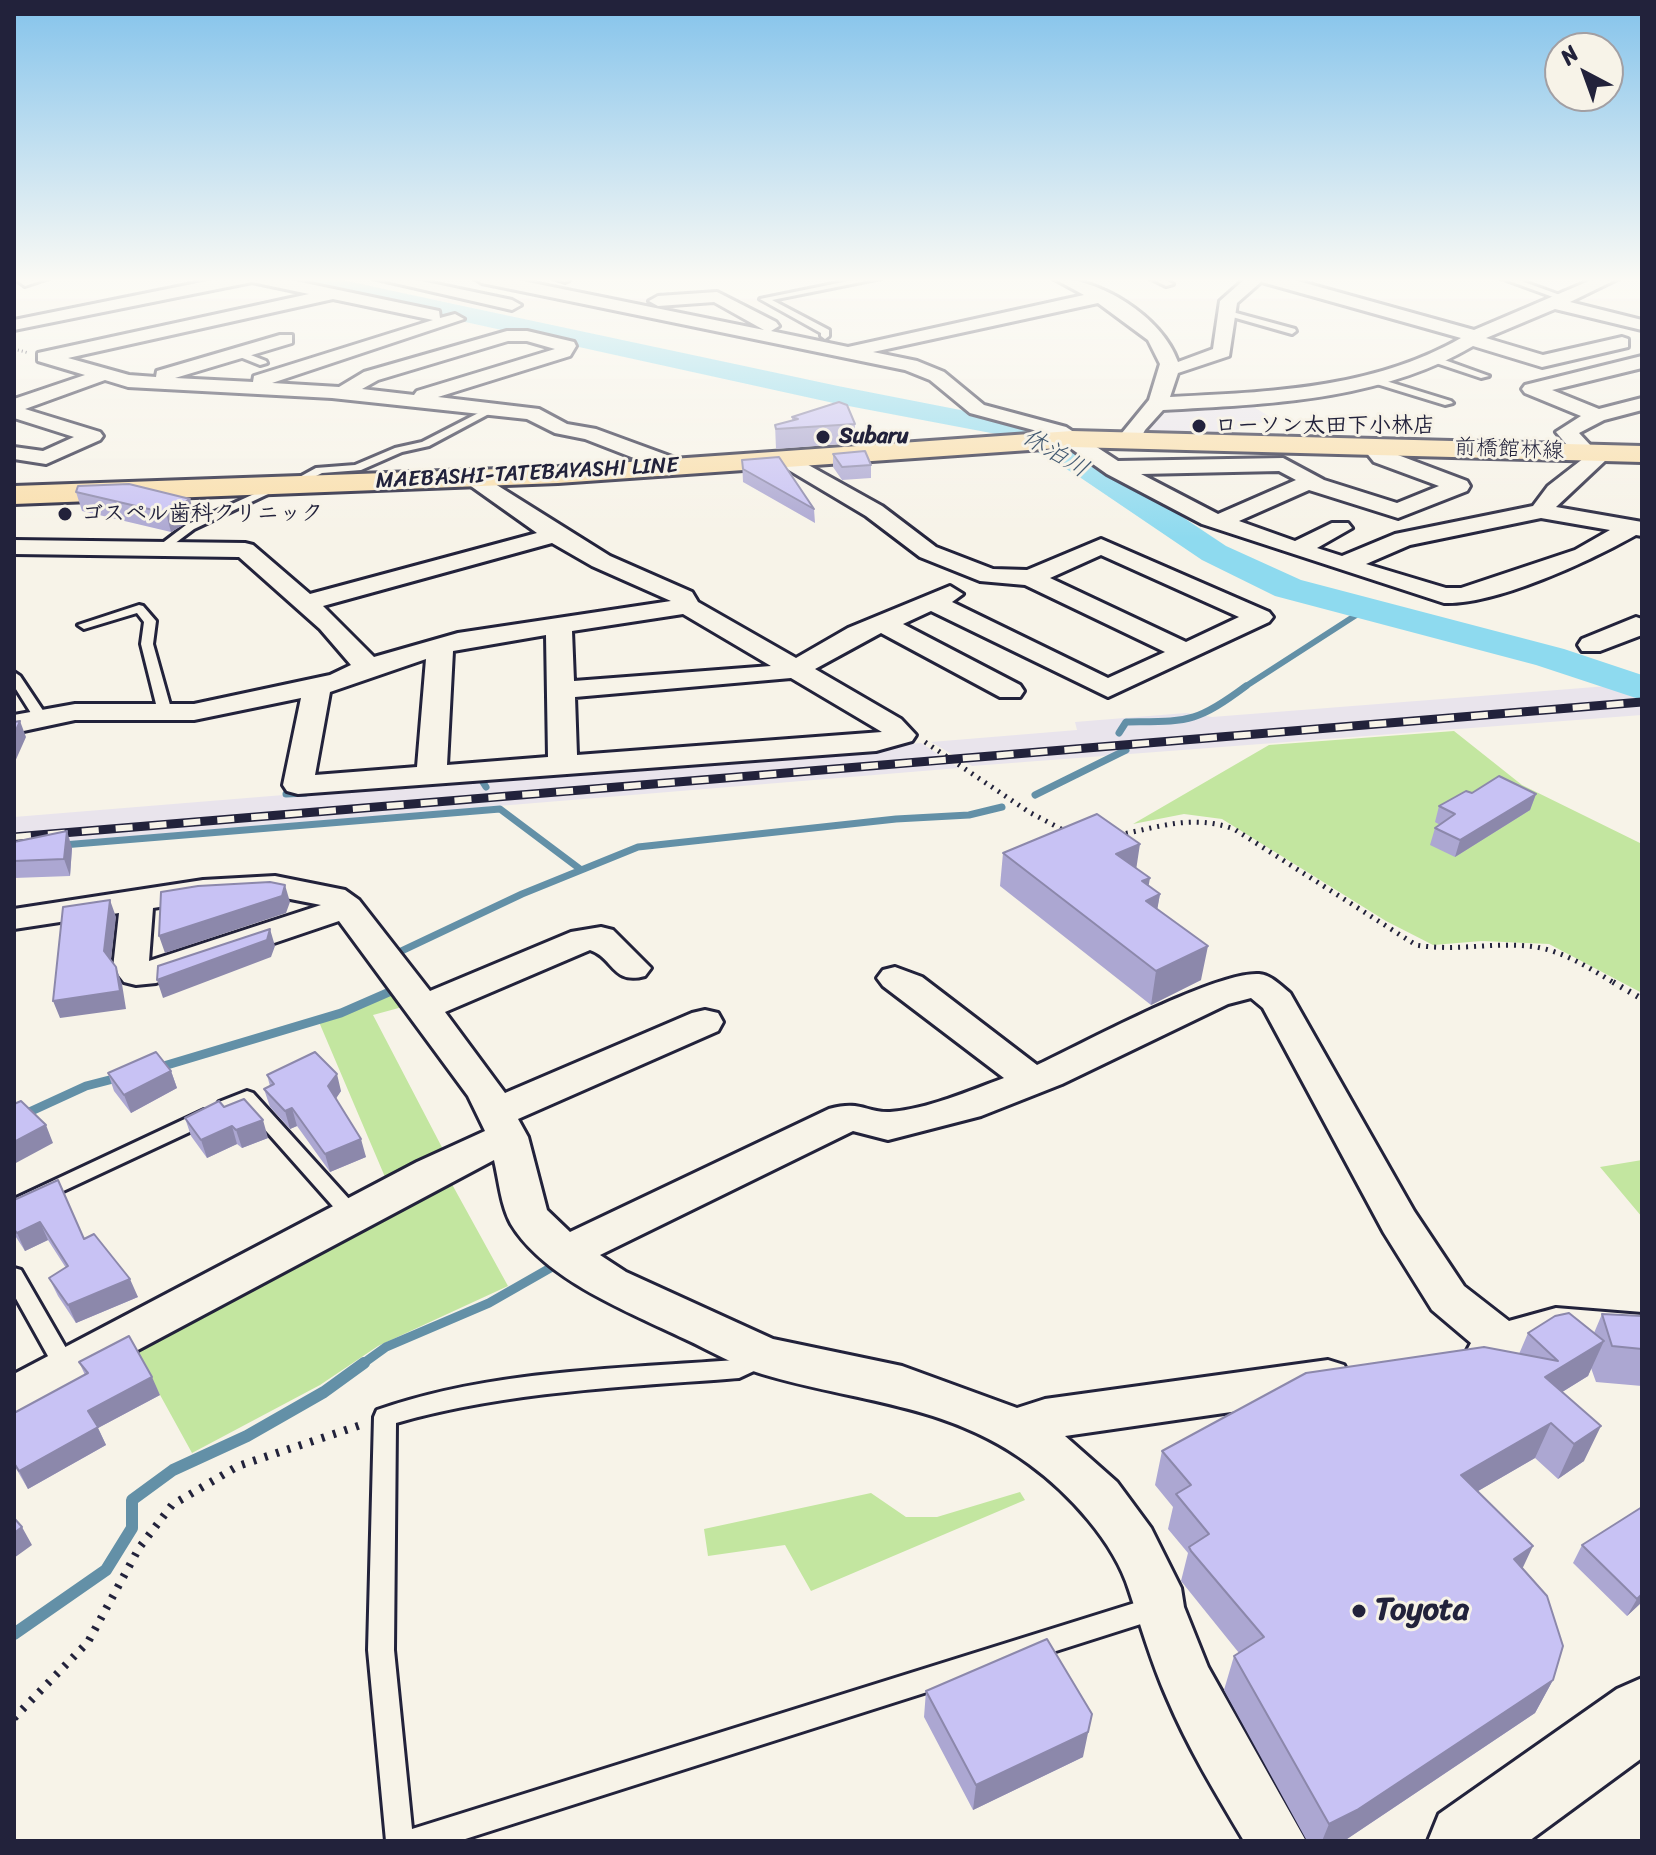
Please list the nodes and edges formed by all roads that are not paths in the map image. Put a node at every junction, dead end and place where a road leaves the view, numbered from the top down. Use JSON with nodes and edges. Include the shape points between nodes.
{"nodes":[{"id":1,"x":69,"y":365,"type":"edge"},
{"id":2,"x":201,"y":365,"type":"edge"},
{"id":3,"x":313,"y":365,"type":"edge"},
{"id":4,"x":410,"y":365,"type":"edge"},
{"id":5,"x":525,"y":365,"type":"edge"},
{"id":6,"x":909,"y":365,"type":"edge"},
{"id":7,"x":1169,"y":365,"type":"edge"},
{"id":8,"x":1189,"y":365,"type":"edge"},
{"id":9,"x":1422,"y":365,"type":"edge"},
{"id":10,"x":1450,"y":365,"type":"edge"},
{"id":11,"x":1632,"y":365,"type":"edge"},
{"id":12,"x":1170,"y":369,"type":"junction"},
{"id":13,"x":102,"y":375,"type":"junction"},
{"id":14,"x":1484,"y":376,"type":"dead end"},
{"id":15,"x":1373,"y":380,"type":"junction"},
{"id":16,"x":145,"y":382,"type":"junction"},
{"id":17,"x":243,"y":387,"type":"junction"},
{"id":18,"x":914,"y":387,"type":"dead end"},
{"id":19,"x":342,"y":393,"type":"junction"},
{"id":20,"x":960,"y":396,"type":"junction"},
{"id":21,"x":417,"y":400,"type":"junction"},
{"id":22,"x":1448,"y":403,"type":"dead end"},
{"id":23,"x":1158,"y":404,"type":"junction"},
{"id":24,"x":1642,"y":404,"type":"edge"},
{"id":25,"x":495,"y":408,"type":"junction"},
{"id":26,"x":14,"y":409,"type":"edge"},
{"id":27,"x":1597,"y":416,"type":"junction"},
{"id":28,"x":1131,"y":439,"type":"junction"},
{"id":29,"x":1059,"y":440,"type":"junction"},
{"id":30,"x":1372,"y":446,"type":"junction"},
{"id":31,"x":1591,"y":452,"type":"junction"},
{"id":32,"x":14,"y":453,"type":"edge"},
{"id":33,"x":1642,"y":454,"type":"edge"},
{"id":34,"x":785,"y":458,"type":"junction"},
{"id":35,"x":678,"y":467,"type":"junction"},
{"id":36,"x":1115,"y":469,"type":"junction"},
{"id":37,"x":476,"y":479,"type":"junction"},
{"id":38,"x":1307,"y":482,"type":"junction"},
{"id":39,"x":285,"y":486,"type":"junction"},
{"id":40,"x":1556,"y":491,"type":"junction"},
{"id":41,"x":14,"y":495,"type":"edge"},
{"id":42,"x":1541,"y":511,"type":"junction"},
{"id":43,"x":1639,"y":521,"type":"edge"},
{"id":44,"x":1219,"y":522,"type":"junction"},
{"id":45,"x":1340,"y":528,"type":"dead end"},
{"id":46,"x":555,"y":535,"type":"junction"},
{"id":47,"x":14,"y":547,"type":"edge"},
{"id":48,"x":162,"y":548,"type":"junction"},
{"id":49,"x":1296,"y":549,"type":"junction"},
{"id":50,"x":1345,"y":564,"type":"junction"},
{"id":51,"x":989,"y":576,"type":"junction"},
{"id":52,"x":1030,"y":578,"type":"junction"},
{"id":53,"x":932,"y":602,"type":"junction"},
{"id":54,"x":305,"y":603,"type":"junction"},
{"id":55,"x":687,"y":606,"type":"junction"},
{"id":56,"x":882,"y":623,"type":"junction"},
{"id":57,"x":84,"y":625,"type":"dead end"},
{"id":58,"x":559,"y":626,"type":"junction"},
{"id":59,"x":1642,"y":627,"type":"edge"},
{"id":60,"x":1591,"y":645,"type":"dead end"},
{"id":61,"x":440,"y":646,"type":"junction"},
{"id":62,"x":1188,"y":653,"type":"junction"},
{"id":63,"x":368,"y":667,"type":"junction"},
{"id":64,"x":796,"y":669,"type":"junction"},
{"id":65,"x":15,"y":681,"type":"edge"},
{"id":66,"x":317,"y":687,"type":"junction"},
{"id":67,"x":561,"y":690,"type":"junction"},
{"id":68,"x":1010,"y":691,"type":"dead end"},
{"id":69,"x":165,"y":712,"type":"junction"},
{"id":70,"x":27,"y":721,"type":"edge"},
{"id":71,"x":563,"y":767,"type":"junction"},
{"id":72,"x":431,"y":776,"type":"junction"},
{"id":73,"x":137,"y":899,"type":"junction"},
{"id":74,"x":347,"y":907,"type":"junction"},
{"id":75,"x":14,"y":919,"type":"edge"},
{"id":76,"x":633,"y":968,"type":"dead end"},
{"id":77,"x":895,"y":978,"type":"dead end"},
{"id":78,"x":422,"y":1008,"type":"junction"},
{"id":79,"x":705,"y":1022,"type":"dead end"},
{"id":80,"x":1031,"y":1082,"type":"junction"},
{"id":81,"x":503,"y":1124,"type":"junction"},
{"id":82,"x":14,"y":1207,"type":"edge"},
{"id":83,"x":352,"y":1215,"type":"junction"},
{"id":84,"x":564,"y":1253,"type":"junction"},
{"id":85,"x":14,"y":1276,"type":"edge"},
{"id":86,"x":1642,"y":1333,"type":"edge"},
{"id":87,"x":1506,"y":1345,"type":"junction"},
{"id":88,"x":765,"y":1356,"type":"junction"},
{"id":89,"x":1442,"y":1365,"type":"edge"},
{"id":90,"x":66,"y":1368,"type":"junction"},
{"id":91,"x":1374,"y":1373,"type":"edge"},
{"id":92,"x":14,"y":1396,"type":"edge"},
{"id":93,"x":1013,"y":1430,"type":"junction"},
{"id":94,"x":1158,"y":1607,"type":"junction"},
{"id":95,"x":1642,"y":1714,"type":"edge"},
{"id":96,"x":400,"y":1841,"type":"edge"},
{"id":97,"x":416,"y":1841,"type":"edge"},
{"id":98,"x":1277,"y":1841,"type":"edge"},
{"id":99,"x":1466,"y":1841,"type":"edge"}],
"edges":[{"from":1,"to":13,"type":"street"},
{"from":2,"to":16,"type":"street"},
{"from":3,"to":17,"type":"street"},
{"from":4,"to":19,"type":"street","via":[[371,376]]},
{"from":5,"to":21,"type":"street"},
{"from":6,"to":20,"type":"street","via":[[937,376]]},
{"from":7,"to":12,"type":"street"},
{"from":8,"to":12,"type":"street"},
{"from":9,"to":15,"type":"street"},
{"from":10,"to":14,"type":"lane"},
{"from":11,"to":27,"type":"street","via":[[1532,389]]},
{"from":12,"to":23,"type":"street"},
{"from":13,"to":16,"type":"street"},
{"from":13,"to":26,"type":"street"},
{"from":15,"to":22,"type":"lane"},
{"from":15,"to":23,"type":"street","via":[[1300,396]]},
{"from":16,"to":17,"type":"street"},
{"from":17,"to":19,"type":"street"},
{"from":18,"to":20,"type":"street"},
{"from":19,"to":21,"type":"street"},
{"from":20,"to":29,"type":"street","via":[[977,409],[1059,431]]},
{"from":21,"to":25,"type":"street"},
{"from":23,"to":28,"type":"street"},
{"from":24,"to":27,"type":"street"},
{"from":25,"to":35,"type":"street","via":[[532,413],[562,429],[589,433]]},
{"from":25,"to":39,"type":"lane","via":[[425,444],[357,468],[320,470]]},
{"from":26,"to":32,"type":"street","via":[[93,436],[46,458]]},
{"from":27,"to":31,"type":"street","via":[[1566,432]]},
{"from":28,"to":29,"type":"main road","name":"前橋館林線"},
{"from":28,"to":30,"type":"main road","name":"前橋館林線"},
{"from":29,"to":34,"type":"main road","name":"MAEBASHI-TATEBAYASHI LINE"},
{"from":29,"to":36,"type":"street"},
{"from":30,"to":31,"type":"main road","name":"前橋館林線"},
{"from":30,"to":38,"type":"street","via":[[1382,457],[1459,486],[1398,511]]},
{"from":31,"to":33,"type":"main road","name":"前橋館林線"},
{"from":31,"to":40,"type":"street","via":[[1596,459]]},
{"from":34,"to":35,"type":"main road","name":"MAEBASHI-TATEBAYASHI LINE"},
{"from":34,"to":51,"type":"street","via":[[874,511],[928,552]]},
{"from":35,"to":37,"type":"main road","name":"MAEBASHI-TATEBAYASHI LINE"},
{"from":36,"to":38,"type":"street","via":[[1283,464],[1313,480]]},
{"from":36,"to":44,"type":"street"},
{"from":37,"to":39,"type":"main road","name":"MAEBASHI-TATEBAYASHI LINE"},
{"from":37,"to":46,"type":"street"},
{"from":38,"to":44,"type":"street"},
{"from":39,"to":41,"type":"main road","name":"MAEBASHI-TATEBAYASHI LINE"},
{"from":39,"to":48,"type":"lane","via":[[190,527]]},
{"from":40,"to":42,"type":"street"},
{"from":40,"to":43,"type":"street"},
{"from":42,"to":43,"type":"street"},
{"from":42,"to":50,"type":"street","via":[[1403,539]]},
{"from":43,"to":50,"type":"street","via":[[1583,555],[1463,596],[1444,595]]},
{"from":44,"to":49,"type":"street"},
{"from":45,"to":49,"type":"street"},
{"from":46,"to":54,"type":"street"},
{"from":46,"to":55,"type":"street","via":[[683,597]]},
{"from":47,"to":48,"type":"street"},
{"from":48,"to":54,"type":"street","via":[[245,550]]},
{"from":49,"to":50,"type":"street"},
{"from":51,"to":52,"type":"street"},
{"from":51,"to":53,"type":"street"},
{"from":52,"to":62,"type":"street"},
{"from":52,"to":62,"type":"street","via":[[1101,546],[1260,617]]},
{"from":53,"to":56,"type":"street"},
{"from":53,"to":62,"type":"street","via":[[1108,689]]},
{"from":54,"to":63,"type":"street"},
{"from":55,"to":58,"type":"street"},
{"from":55,"to":64,"type":"street"},
{"from":56,"to":64,"type":"street"},
{"from":56,"to":68,"type":"street"},
{"from":57,"to":69,"type":"lane","via":[[139,609],[150,621],[147,644]]},
{"from":58,"to":61,"type":"street"},
{"from":58,"to":67,"type":"street"},
{"from":59,"to":60,"type":"street"},
{"from":61,"to":63,"type":"street"},
{"from":61,"to":72,"type":"street"},
{"from":63,"to":66,"type":"street"},
{"from":64,"to":67,"type":"street"},
{"from":64,"to":71,"type":"street","via":[[902,735],[876,742]]},
{"from":65,"to":70,"type":"lane"},
{"from":66,"to":69,"type":"street","via":[[194,712]]},
{"from":66,"to":72,"type":"street","via":[[298,785]]},
{"from":67,"to":71,"type":"street"},
{"from":69,"to":70,"type":"street","via":[[75,712]]},
{"from":71,"to":72,"type":"street"},
{"from":73,"to":74,"type":"street","via":[[275,886],[333,897]]},
{"from":73,"to":74,"type":"street","via":[[131,968],[145,975]]},
{"from":73,"to":75,"type":"street"},
{"from":74,"to":78,"type":"street"},
{"from":76,"to":78,"type":"street","via":[[601,938],[583,940]]},
{"from":77,"to":80,"type":"street"},
{"from":78,"to":81,"type":"street"},
{"from":79,"to":81,"type":"street"},
{"from":80,"to":84,"type":"street","via":[[967,1106],[888,1126],[843,1119]]},
{"from":80,"to":87,"type":"street","via":[[1216,995],[1241,986],[1267,989],[1448,1298]]},
{"from":81,"to":83,"type":"street"},
{"from":81,"to":84,"type":"street","via":[[528,1217]]},
{"from":82,"to":83,"type":"lane","via":[[247,1097]]},
{"from":83,"to":90,"type":"street"},
{"from":84,"to":88,"type":"street","via":[[611,1284]]},
{"from":85,"to":90,"type":"lane"},
{"from":86,"to":87,"type":"street","via":[[1556,1326]]},
{"from":87,"to":89,"type":"street","via":[[1489,1356]]},
{"from":88,"to":93,"type":"street","via":[[937,1395]]},
{"from":88,"to":96,"type":"lane","via":[[739,1369],[549,1385],[417,1406],[385,1417],[381,1650]]},
{"from":90,"to":92,"type":"street"},
{"from":91,"to":93,"type":"street","via":[[1045,1419]]},
{"from":93,"to":94,"type":"street","via":[[1046,1449],[1100,1498],[1133,1544],[1155,1588]]},
{"from":94,"to":97,"type":"lane"},
{"from":94,"to":98,"type":"street","via":[[1212,1734]]},
{"from":95,"to":99,"type":"main road"}]}
